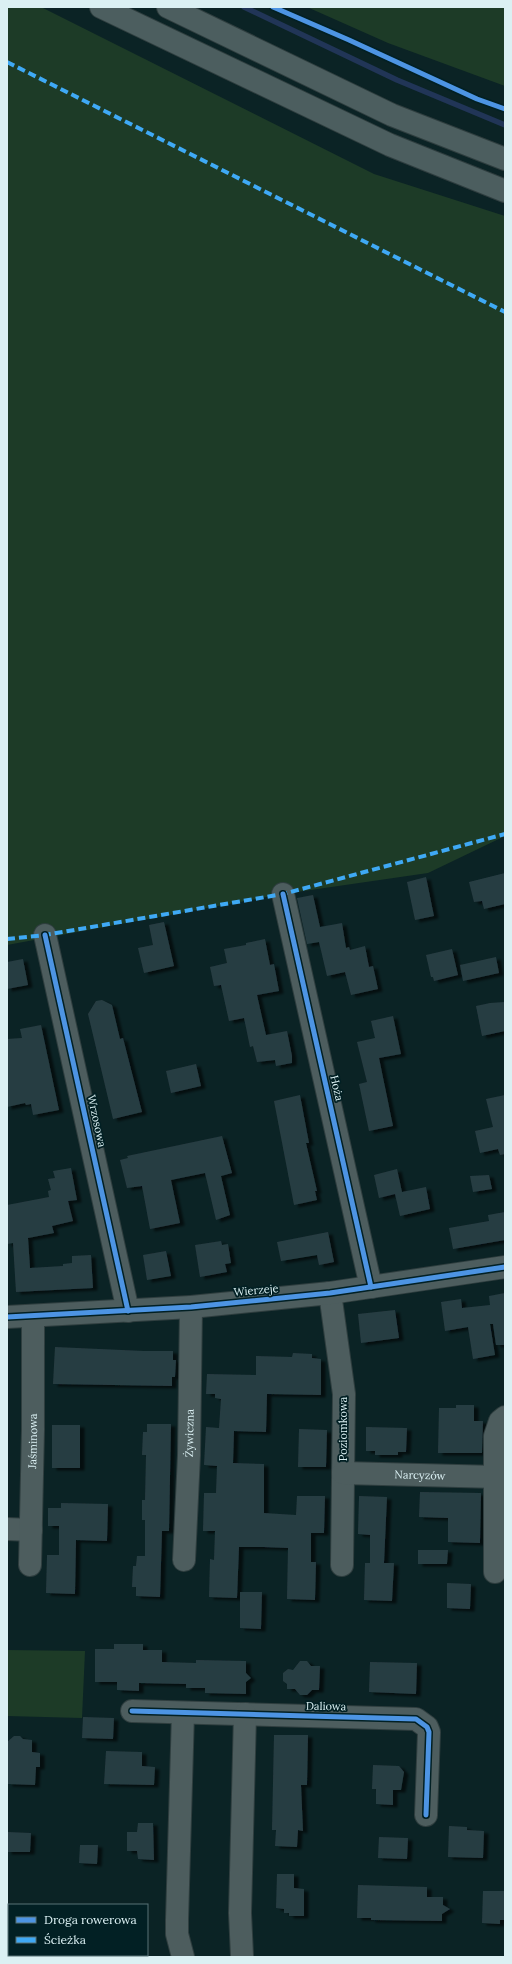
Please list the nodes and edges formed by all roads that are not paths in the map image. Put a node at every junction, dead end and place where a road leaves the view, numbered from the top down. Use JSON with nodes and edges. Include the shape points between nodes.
{"nodes":[{"id":1,"x":101,"y":7,"type":"edge"},
{"id":2,"x":168,"y":7,"type":"edge"},
{"id":3,"x":505,"y":159,"type":"edge"},
{"id":4,"x":505,"y":191,"type":"edge"},
{"id":5,"x":283,"y":894,"type":"dead end"},
{"id":6,"x":45,"y":935,"type":"dead end"},
{"id":7,"x":505,"y":1267,"type":"edge"},
{"id":8,"x":370,"y":1287,"type":"junction"},
{"id":9,"x":330,"y":1293,"type":"junction"},
{"id":10,"x":191,"y":1307,"type":"junction"},
{"id":11,"x":128,"y":1311,"type":"junction"},
{"id":12,"x":7,"y":1317,"type":"edge"},
{"id":13,"x":33,"y":1317,"type":"junction"},
{"id":14,"x":505,"y":1417,"type":"edge"},
{"id":15,"x":343,"y":1473,"type":"junction"},
{"id":16,"x":496,"y":1477,"type":"junction"},
{"id":17,"x":7,"y":1529,"type":"edge"},
{"id":18,"x":31,"y":1530,"type":"junction"},
{"id":19,"x":184,"y":1560,"type":"dead end"},
{"id":20,"x":30,"y":1565,"type":"dead end"},
{"id":21,"x":342,"y":1565,"type":"dead end"},
{"id":22,"x":495,"y":1572,"type":"dead end"},
{"id":23,"x":132,"y":1711,"type":"dead end"},
{"id":24,"x":183,"y":1713,"type":"junction"},
{"id":25,"x":246,"y":1714,"type":"junction"},
{"id":26,"x":426,"y":1815,"type":"dead end"},
{"id":27,"x":242,"y":1956,"type":"edge"},
{"id":28,"x":183,"y":1957,"type":"edge"},
{"id":29,"x":227,"y":1957,"type":"edge"},
{"id":30,"x":257,"y":1957,"type":"edge"}],
"edges":[{"from":1,"to":4,"type":"main road","via":[[390,145]]},
{"from":2,"to":3,"type":"main road","via":[[392,115]]},
{"from":5,"to":8,"type":"street","name":"Hoża"},
{"from":6,"to":11,"type":"street","name":"Wrzosowa"},
{"from":7,"to":8,"type":"street","name":"Wierzeje"},
{"from":8,"to":9,"type":"street","name":"Wierzeje"},
{"from":9,"to":10,"type":"street","name":"Wierzeje"},
{"from":9,"to":15,"type":"street","name":"Poziomkowa","via":[[344,1394]]},
{"from":10,"to":11,"type":"street","name":"Wierzeje"},
{"from":10,"to":19,"type":"street","name":"Żywiczna","via":[[189,1455]]},
{"from":11,"to":13,"type":"street","name":"Wierzeje"},
{"from":12,"to":13,"type":"street","name":"Wierzeje"},
{"from":13,"to":18,"type":"street","name":"Jaśminowa"},
{"from":14,"to":16,"type":"street","via":[[500,1421],[496,1436]]},
{"from":15,"to":16,"type":"street","name":"Narcyzów"},
{"from":15,"to":21,"type":"street","name":"Poziomkowa"},
{"from":16,"to":22,"type":"street"},
{"from":17,"to":18,"type":"street"},
{"from":18,"to":20,"type":"street","name":"Jaśminowa"},
{"from":23,"to":24,"type":"street","name":"Daliowa"},
{"from":24,"to":25,"type":"street","name":"Daliowa"},
{"from":24,"to":28,"type":"street","via":[[177,1920],[178,1939]]},
{"from":25,"to":26,"type":"street","name":"Daliowa","via":[[416,1719],[428,1727],[429,1732]]},
{"from":25,"to":27,"type":"street","via":[[240,1913]]},
{"from":27,"to":29,"type":"street"},
{"from":27,"to":30,"type":"street"}]}
